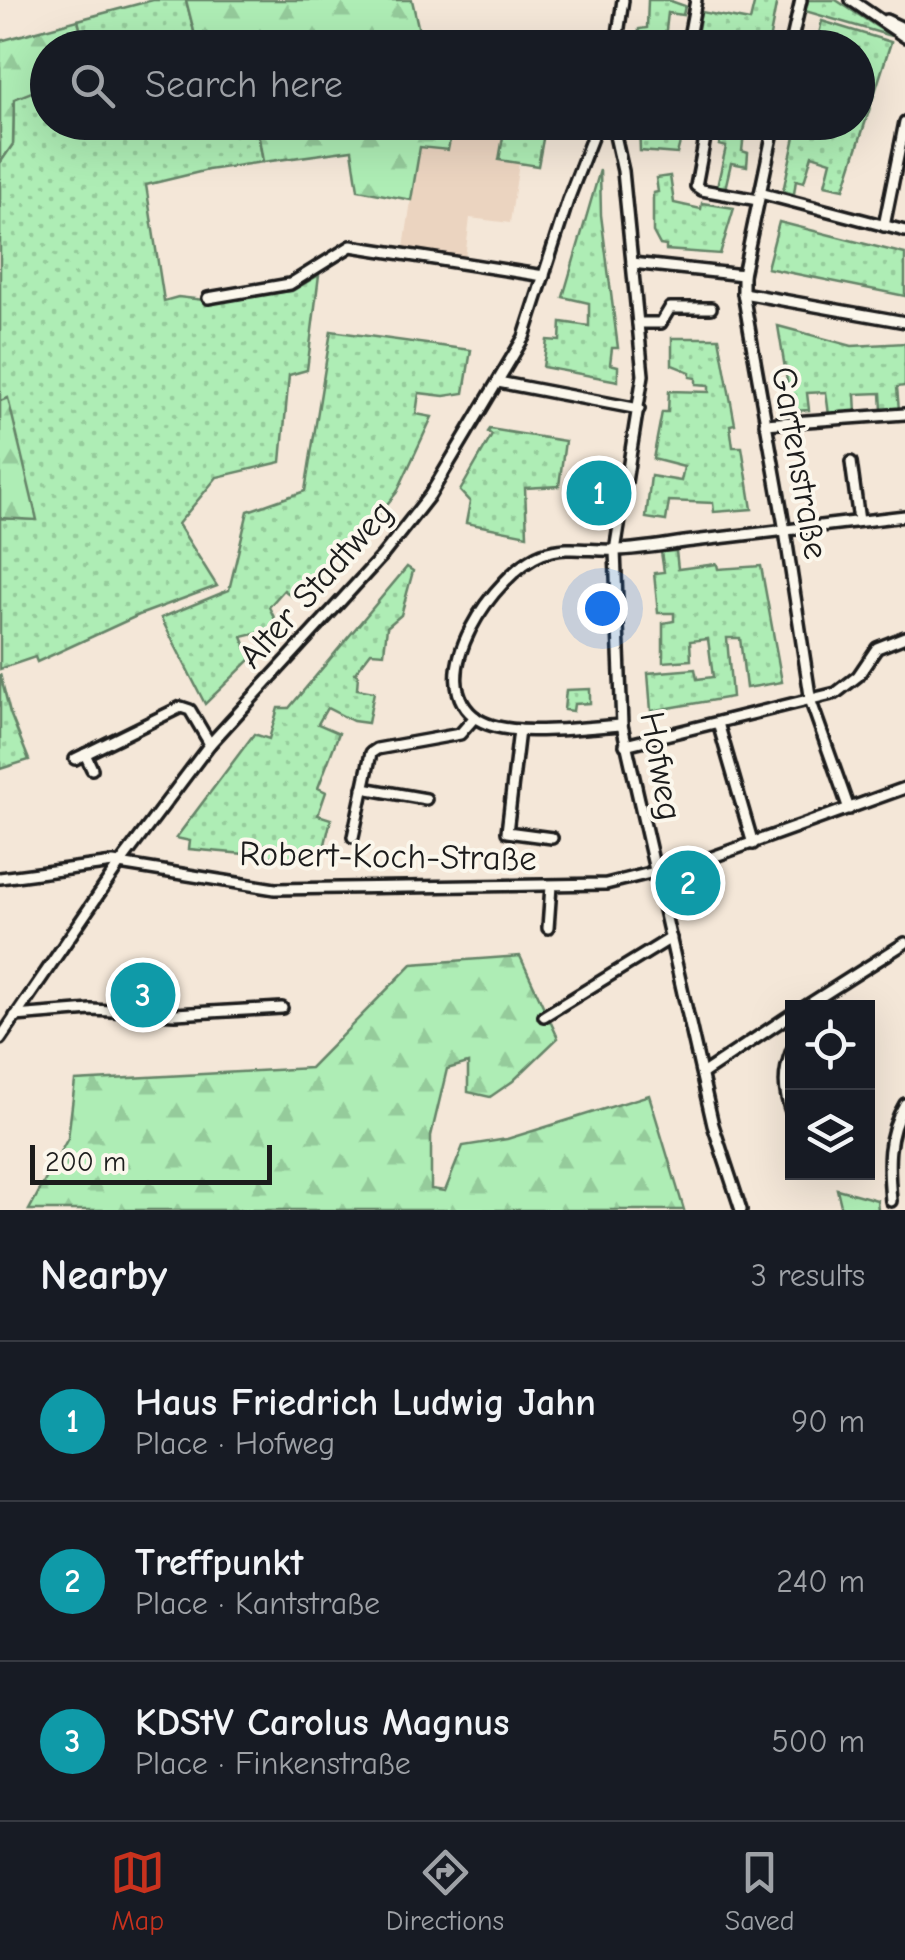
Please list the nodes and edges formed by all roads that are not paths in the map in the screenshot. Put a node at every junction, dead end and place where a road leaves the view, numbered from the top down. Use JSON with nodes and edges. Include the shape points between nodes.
{"nodes":[{"id":1,"x":623,"y":0,"type":"edge"},
{"id":2,"x":696,"y":0,"type":"edge"},
{"id":3,"x":801,"y":0,"type":"edge"},
{"id":4,"x":851,"y":0,"type":"edge"},
{"id":5,"x":861,"y":8,"type":"junction"},
{"id":6,"x":905,"y":29,"type":"edge"},
{"id":7,"x":619,"y":30,"type":"edge"},
{"id":8,"x":691,"y":30,"type":"edge"},
{"id":9,"x":794,"y":30,"type":"edge"},
{"id":10,"x":905,"y":37,"type":"edge"},
{"id":11,"x":904,"y":130,"type":"edge"},
{"id":12,"x":592,"y":140,"type":"edge"},
{"id":13,"x":616,"y":140,"type":"edge"},
{"id":14,"x":705,"y":140,"type":"edge"},
{"id":15,"x":771,"y":140,"type":"edge"},
{"id":16,"x":759,"y":196,"type":"junction"},
{"id":17,"x":884,"y":226,"type":"junction"},
{"id":18,"x":905,"y":231,"type":"edge"},
{"id":19,"x":632,"y":263,"type":"junction"},
{"id":20,"x":743,"y":275,"type":"junction"},
{"id":21,"x":544,"y":276,"type":"junction"},
{"id":22,"x":743,"y":293,"type":"junction"},
{"id":23,"x":208,"y":298,"type":"dead end"},
{"id":24,"x":710,"y":308,"type":"dead end"},
{"id":25,"x":905,"y":322,"type":"edge"},
{"id":26,"x":638,"y":323,"type":"junction"},
{"id":27,"x":498,"y":382,"type":"junction"},
{"id":28,"x":639,"y":409,"type":"junction"},
{"id":29,"x":905,"y":414,"type":"edge"},
{"id":30,"x":765,"y":424,"type":"junction"},
{"id":31,"x":852,"y":462,"type":"dead end"},
{"id":32,"x":905,"y":516,"type":"edge"},
{"id":33,"x":860,"y":521,"type":"junction"},
{"id":34,"x":785,"y":531,"type":"junction"},
{"id":35,"x":615,"y":550,"type":"junction"},
{"id":36,"x":905,"y":637,"type":"edge"},
{"id":37,"x":811,"y":702,"type":"junction"},
{"id":38,"x":475,"y":717,"type":"junction"},
{"id":39,"x":718,"y":723,"type":"junction"},
{"id":40,"x":622,"y":726,"type":"junction"},
{"id":41,"x":519,"y":730,"type":"junction"},
{"id":42,"x":210,"y":744,"type":"junction"},
{"id":43,"x":625,"y":745,"type":"junction"},
{"id":44,"x":92,"y":769,"type":"dead end"},
{"id":45,"x":364,"y":788,"type":"junction"},
{"id":46,"x":904,"y":791,"type":"edge"},
{"id":47,"x":426,"y":799,"type":"dead end"},
{"id":48,"x":850,"y":809,"type":"junction"},
{"id":49,"x":353,"y":838,"type":"dead end"},
{"id":50,"x":552,"y":838,"type":"dead end"},
{"id":51,"x":753,"y":844,"type":"junction"},
{"id":52,"x":121,"y":863,"type":"junction"},
{"id":53,"x":656,"y":874,"type":"junction"},
{"id":54,"x":0,"y":878,"type":"edge"},
{"id":55,"x":551,"y":886,"type":"junction"},
{"id":56,"x":548,"y":928,"type":"dead end"},
{"id":57,"x":671,"y":938,"type":"junction"},
{"id":58,"x":905,"y":943,"type":"edge"},
{"id":59,"x":816,"y":1000,"type":"edge"},
{"id":60,"x":282,"y":1008,"type":"dead end"},
{"id":61,"x":16,"y":1016,"type":"junction"},
{"id":62,"x":544,"y":1016,"type":"dead end"},
{"id":63,"x":785,"y":1019,"type":"edge"},
{"id":64,"x":4,"y":1026,"type":"edge"},
{"id":65,"x":0,"y":1039,"type":"edge"},
{"id":66,"x":785,"y":1071,"type":"edge"},
{"id":67,"x":702,"y":1074,"type":"junction"},
{"id":68,"x":785,"y":1097,"type":"edge"},
{"id":69,"x":905,"y":1104,"type":"edge"},
{"id":70,"x":890,"y":1201,"type":"dead end"},
{"id":71,"x":741,"y":1210,"type":"edge"}],
"edges":[{"from":1,"to":7,"type":"street"},
{"from":2,"to":8,"type":"street"},
{"from":3,"to":9,"type":"street"},
{"from":4,"to":5,"type":"street"},
{"from":5,"to":6,"type":"street"},
{"from":5,"to":10,"type":"street"},
{"from":11,"to":17,"type":"street"},
{"from":12,"to":21,"type":"street","name":"Alter Stadtweg"},
{"from":13,"to":19,"type":"street","name":"Hofweg"},
{"from":14,"to":16,"type":"street","via":[[696,186]]},
{"from":15,"to":16,"type":"street","name":"Gartenstraße"},
{"from":16,"to":17,"type":"street"},
{"from":16,"to":20,"type":"street","name":"Gartenstraße"},
{"from":17,"to":18,"type":"street"},
{"from":19,"to":20,"type":"street"},
{"from":19,"to":26,"type":"street","name":"Hofweg"},
{"from":20,"to":22,"type":"street","name":"Gartenstraße"},
{"from":21,"to":23,"type":"street","via":[[351,246],[290,284]]},
{"from":21,"to":27,"type":"street","name":"Alter Stadtweg","via":[[524,336]]},
{"from":22,"to":25,"type":"street"},
{"from":22,"to":30,"type":"street","name":"Gartenstraße"},
{"from":24,"to":26,"type":"street","via":[[670,308],[661,323]]},
{"from":26,"to":28,"type":"street","name":"Hofweg","via":[[644,375]]},
{"from":27,"to":28,"type":"street"},
{"from":27,"to":42,"type":"street","name":"Alter Stadtweg","via":[[414,516]]},
{"from":28,"to":35,"type":"street","name":"Hofweg"},
{"from":29,"to":30,"type":"street"},
{"from":30,"to":34,"type":"street","name":"Gartenstraße"},
{"from":31,"to":33,"type":"street"},
{"from":32,"to":33,"type":"street"},
{"from":33,"to":34,"type":"street"},
{"from":34,"to":35,"type":"street"},
{"from":34,"to":37,"type":"street","name":"Gartenstraße"},
{"from":35,"to":38,"type":"street","via":[[545,553],[487,601],[460,658],[460,689]]},
{"from":35,"to":40,"type":"street","name":"Hofweg"},
{"from":36,"to":37,"type":"street","via":[[877,648],[844,689]]},
{"from":37,"to":39,"type":"street"},
{"from":37,"to":48,"type":"street","name":"Gartenstraße"},
{"from":38,"to":41,"type":"street"},
{"from":38,"to":45,"type":"street","via":[[460,734],[377,749]]},
{"from":39,"to":43,"type":"street"},
{"from":39,"to":51,"type":"street"},
{"from":40,"to":41,"type":"street"},
{"from":40,"to":43,"type":"street","name":"Hofweg"},
{"from":41,"to":50,"type":"street","via":[[508,832]]},
{"from":42,"to":44,"type":"street","via":[[190,710],[181,707],[80,756]]},
{"from":42,"to":52,"type":"street","name":"Alter Stadtweg"},
{"from":43,"to":53,"type":"street","name":"Hofweg"},
{"from":45,"to":47,"type":"street"},
{"from":45,"to":49,"type":"street"},
{"from":46,"to":48,"type":"street","name":"Robert-Koch-Straße"},
{"from":48,"to":51,"type":"street","name":"Robert-Koch-Straße"},
{"from":51,"to":53,"type":"street","name":"Robert-Koch-Straße"},
{"from":52,"to":54,"type":"street","name":"Robert-Koch-Straße"},
{"from":52,"to":55,"type":"street","name":"Robert-Koch-Straße","via":[[274,889]]},
{"from":52,"to":61,"type":"street","name":"Alter Stadtweg"},
{"from":53,"to":55,"type":"street","name":"Robert-Koch-Straße"},
{"from":53,"to":57,"type":"street","name":"Hofweg"},
{"from":55,"to":56,"type":"street"},
{"from":57,"to":62,"type":"street"},
{"from":57,"to":67,"type":"street","name":"Hofweg"},
{"from":58,"to":59,"type":"street"},
{"from":60,"to":61,"type":"street"},
{"from":61,"to":64,"type":"street","name":"Alter Stadtweg"},
{"from":63,"to":67,"type":"street"},
{"from":64,"to":65,"type":"street","name":"Alter Stadtweg"},
{"from":66,"to":68,"type":"street"},
{"from":67,"to":71,"type":"street","name":"Hofweg"},
{"from":69,"to":70,"type":"street","via":[[889,1150]]}]}
